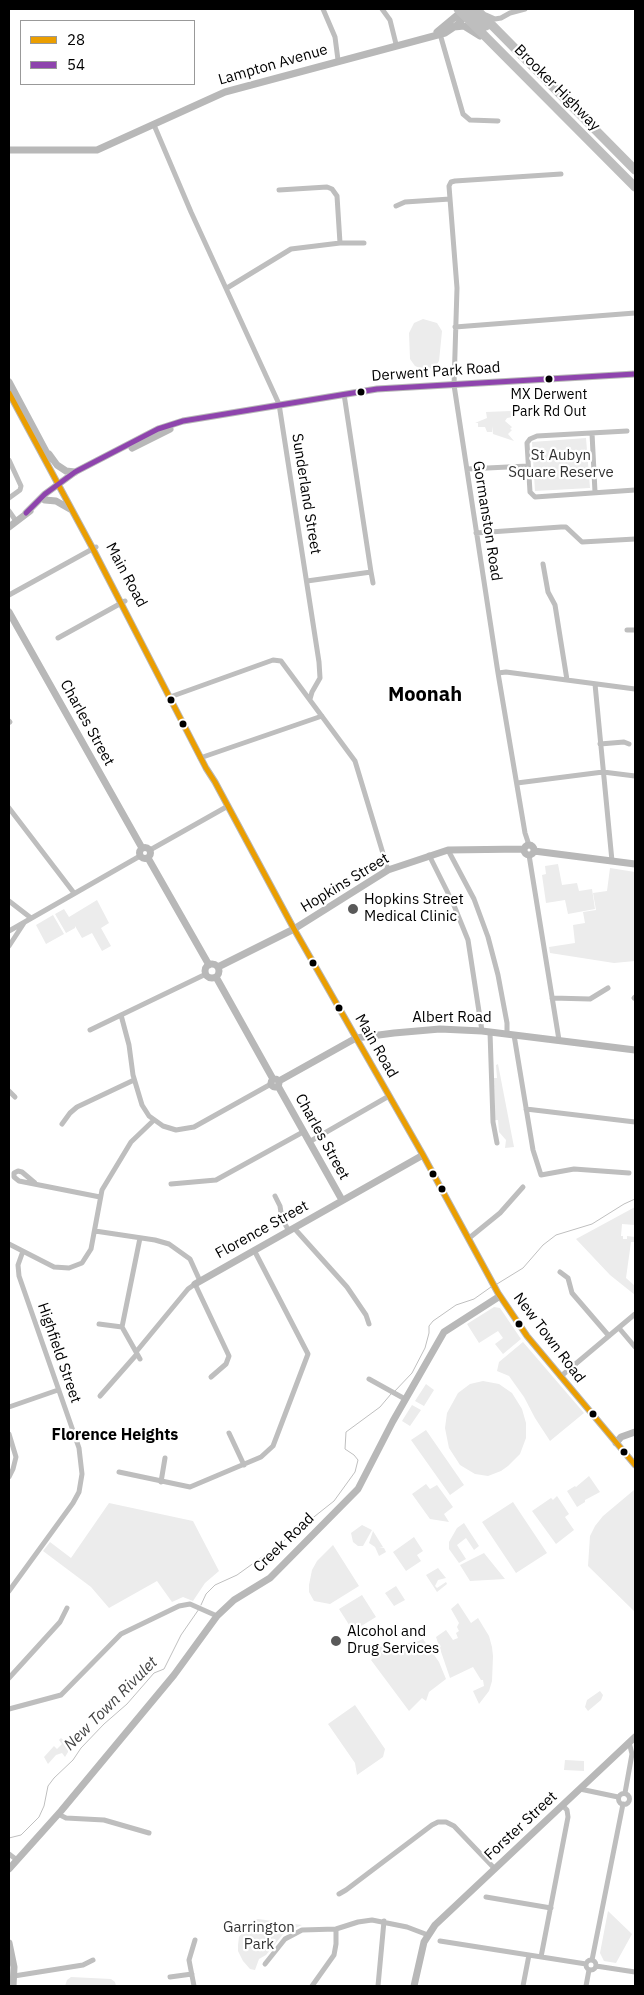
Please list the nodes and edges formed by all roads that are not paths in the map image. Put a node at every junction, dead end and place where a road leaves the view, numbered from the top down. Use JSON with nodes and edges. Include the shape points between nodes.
{"nodes":[{"id":1,"x":323,"y":9,"type":"edge"},
{"id":2,"x":382,"y":9,"type":"edge"},
{"id":3,"x":477,"y":9,"type":"edge"},
{"id":4,"x":526,"y":9,"type":"edge"},
{"id":5,"x":463,"y":11,"type":"edge"},
{"id":6,"x":510,"y":11,"type":"edge"},
{"id":7,"x":501,"y":18,"type":"junction"},
{"id":8,"x":454,"y":27,"type":"junction"},
{"id":9,"x":498,"y":30,"type":"junction"},
{"id":10,"x":436,"y":35,"type":"junction"},
{"id":11,"x":396,"y":44,"type":"junction"},
{"id":12,"x":526,"y":59,"type":"junction"},
{"id":13,"x":338,"y":60,"type":"junction"},
{"id":14,"x":518,"y":68,"type":"junction"},
{"id":15,"x":498,"y":121,"type":"dead end"},
{"id":16,"x":154,"y":125,"type":"junction"},
{"id":17,"x":9,"y":150,"type":"edge"},
{"id":18,"x":635,"y":170,"type":"edge"},
{"id":19,"x":561,"y":174,"type":"dead end"},
{"id":20,"x":635,"y":187,"type":"edge"},
{"id":21,"x":280,"y":190,"type":"dead end"},
{"id":22,"x":450,"y":199,"type":"junction"},
{"id":23,"x":396,"y":206,"type":"dead end"},
{"id":24,"x":340,"y":243,"type":"junction"},
{"id":25,"x":364,"y":243,"type":"dead end"},
{"id":26,"x":227,"y":288,"type":"junction"},
{"id":27,"x":635,"y":313,"type":"edge"},
{"id":28,"x":456,"y":326,"type":"junction"},
{"id":29,"x":635,"y":374,"type":"edge"},
{"id":30,"x":9,"y":382,"type":"edge"},
{"id":31,"x":454,"y":384,"type":"junction"},
{"id":32,"x":9,"y":393,"type":"edge"},
{"id":33,"x":344,"y":394,"type":"junction"},
{"id":34,"x":13,"y":400,"type":"edge"},
{"id":35,"x":279,"y":404,"type":"junction"},
{"id":36,"x":211,"y":417,"type":"junction"},
{"id":37,"x":627,"y":431,"type":"dead end"},
{"id":38,"x":592,"y":433,"type":"junction"},
{"id":39,"x":44,"y":448,"type":"junction"},
{"id":40,"x":9,"y":460,"type":"edge"},
{"id":41,"x":528,"y":466,"type":"junction"},
{"id":42,"x":467,"y":470,"type":"junction"},
{"id":43,"x":75,"y":472,"type":"junction"},
{"id":44,"x":52,"y":473,"type":"junction"},
{"id":45,"x":61,"y":485,"type":"junction"},
{"id":46,"x":635,"y":490,"type":"edge"},
{"id":47,"x":594,"y":492,"type":"junction"},
{"id":48,"x":45,"y":497,"type":"junction"},
{"id":49,"x":9,"y":498,"type":"edge"},
{"id":50,"x":9,"y":511,"type":"edge"},
{"id":51,"x":74,"y":513,"type":"junction"},
{"id":52,"x":16,"y":521,"type":"junction"},
{"id":53,"x":9,"y":527,"type":"edge"},
{"id":54,"x":476,"y":533,"type":"junction"},
{"id":55,"x":635,"y":539,"type":"edge"},
{"id":56,"x":95,"y":548,"type":"junction"},
{"id":57,"x":543,"y":564,"type":"dead end"},
{"id":58,"x":371,"y":572,"type":"junction"},
{"id":59,"x":307,"y":581,"type":"junction"},
{"id":60,"x":373,"y":584,"type":"dead end"},
{"id":61,"x":9,"y":595,"type":"edge"},
{"id":62,"x":123,"y":602,"type":"junction"},
{"id":63,"x":9,"y":612,"type":"edge"},
{"id":64,"x":627,"y":630,"type":"dead end"},
{"id":65,"x":635,"y":630,"type":"edge"},
{"id":66,"x":58,"y":638,"type":"dead end"},
{"id":67,"x":498,"y":673,"type":"junction"},
{"id":68,"x":566,"y":680,"type":"junction"},
{"id":69,"x":595,"y":684,"type":"junction"},
{"id":70,"x":635,"y":689,"type":"edge"},
{"id":71,"x":172,"y":696,"type":"junction"},
{"id":72,"x":310,"y":699,"type":"junction"},
{"id":73,"x":322,"y":716,"type":"junction"},
{"id":74,"x":600,"y":744,"type":"junction"},
{"id":75,"x":629,"y":744,"type":"dead end"},
{"id":76,"x":202,"y":757,"type":"junction"},
{"id":77,"x":603,"y":772,"type":"junction"},
{"id":78,"x":635,"y":776,"type":"edge"},
{"id":79,"x":517,"y":783,"type":"junction"},
{"id":80,"x":228,"y":806,"type":"junction"},
{"id":81,"x":9,"y":808,"type":"edge"},
{"id":82,"x":142,"y":848,"type":"junction"},
{"id":83,"x":448,"y":850,"type":"junction"},
{"id":84,"x":529,"y":850,"type":"junction"},
{"id":85,"x":149,"y":854,"type":"junction"},
{"id":86,"x":429,"y":855,"type":"junction"},
{"id":87,"x":140,"y":856,"type":"junction"},
{"id":88,"x":612,"y":861,"type":"junction"},
{"id":89,"x":635,"y":864,"type":"edge"},
{"id":90,"x":388,"y":870,"type":"junction"},
{"id":91,"x":74,"y":893,"type":"junction"},
{"id":92,"x":9,"y":901,"type":"edge"},
{"id":93,"x":28,"y":919,"type":"junction"},
{"id":94,"x":294,"y":929,"type":"junction"},
{"id":95,"x":9,"y":931,"type":"edge"},
{"id":96,"x":9,"y":946,"type":"edge"},
{"id":97,"x":209,"y":965,"type":"junction"},
{"id":98,"x":218,"y":968,"type":"junction"},
{"id":99,"x":206,"y":974,"type":"junction"},
{"id":100,"x":216,"y":977,"type":"junction"},
{"id":101,"x":608,"y":988,"type":"dead end"},
{"id":102,"x":552,"y":998,"type":"junction"},
{"id":103,"x":120,"y":1015,"type":"junction"},
{"id":104,"x":90,"y":1030,"type":"dead end"},
{"id":105,"x":482,"y":1030,"type":"junction"},
{"id":106,"x":490,"y":1032,"type":"junction"},
{"id":107,"x":511,"y":1034,"type":"junction"},
{"id":108,"x":356,"y":1038,"type":"junction"},
{"id":109,"x":559,"y":1040,"type":"junction"},
{"id":110,"x":635,"y":1050,"type":"edge"},
{"id":111,"x":134,"y":1080,"type":"junction"},
{"id":112,"x":275,"y":1082,"type":"junction"},
{"id":113,"x":9,"y":1091,"type":"edge"},
{"id":114,"x":14,"y":1096,"type":"dead end"},
{"id":115,"x":388,"y":1096,"type":"junction"},
{"id":116,"x":526,"y":1109,"type":"junction"},
{"id":117,"x":154,"y":1120,"type":"junction"},
{"id":118,"x":635,"y":1122,"type":"edge"},
{"id":119,"x":62,"y":1124,"type":"dead end"},
{"id":120,"x":303,"y":1132,"type":"junction"},
{"id":121,"x":309,"y":1142,"type":"junction"},
{"id":122,"x":497,"y":1143,"type":"dead end"},
{"id":123,"x":423,"y":1155,"type":"junction"},
{"id":124,"x":629,"y":1173,"type":"dead end"},
{"id":125,"x":35,"y":1183,"type":"dead end"},
{"id":126,"x":172,"y":1184,"type":"dead end"},
{"id":127,"x":524,"y":1186,"type":"dead end"},
{"id":128,"x":275,"y":1196,"type":"dead end"},
{"id":129,"x":100,"y":1197,"type":"junction"},
{"id":130,"x":342,"y":1200,"type":"junction"},
{"id":131,"x":292,"y":1229,"type":"junction"},
{"id":132,"x":95,"y":1231,"type":"junction"},
{"id":133,"x":140,"y":1238,"type":"junction"},
{"id":134,"x":468,"y":1239,"type":"junction"},
{"id":135,"x":9,"y":1244,"type":"edge"},
{"id":136,"x":254,"y":1250,"type":"junction"},
{"id":137,"x":23,"y":1251,"type":"junction"},
{"id":138,"x":560,"y":1272,"type":"dead end"},
{"id":139,"x":198,"y":1282,"type":"junction"},
{"id":140,"x":498,"y":1293,"type":"junction"},
{"id":141,"x":635,"y":1314,"type":"edge"},
{"id":142,"x":99,"y":1324,"type":"dead end"},
{"id":143,"x":369,"y":1324,"type":"dead end"},
{"id":144,"x":122,"y":1327,"type":"junction"},
{"id":145,"x":619,"y":1328,"type":"junction"},
{"id":146,"x":609,"y":1336,"type":"junction"},
{"id":147,"x":635,"y":1347,"type":"edge"},
{"id":148,"x":136,"y":1353,"type":"junction"},
{"id":149,"x":140,"y":1359,"type":"dead end"},
{"id":150,"x":212,"y":1377,"type":"dead end"},
{"id":151,"x":560,"y":1377,"type":"junction"},
{"id":152,"x":369,"y":1379,"type":"dead end"},
{"id":153,"x":58,"y":1390,"type":"junction"},
{"id":154,"x":100,"y":1396,"type":"dead end"},
{"id":155,"x":402,"y":1398,"type":"junction"},
{"id":156,"x":9,"y":1407,"type":"edge"},
{"id":157,"x":635,"y":1432,"type":"edge"},
{"id":158,"x":229,"y":1433,"type":"dead end"},
{"id":159,"x":9,"y":1434,"type":"edge"},
{"id":160,"x":616,"y":1443,"type":"junction"},
{"id":161,"x":165,"y":1458,"type":"dead end"},
{"id":162,"x":244,"y":1465,"type":"junction"},
{"id":163,"x":635,"y":1465,"type":"edge"},
{"id":164,"x":119,"y":1472,"type":"dead end"},
{"id":165,"x":9,"y":1477,"type":"edge"},
{"id":166,"x":161,"y":1482,"type":"junction"},
{"id":167,"x":9,"y":1591,"type":"edge"},
{"id":168,"x":67,"y":1608,"type":"dead end"},
{"id":169,"x":217,"y":1616,"type":"junction"},
{"id":170,"x":9,"y":1678,"type":"edge"},
{"id":171,"x":9,"y":1709,"type":"edge"},
{"id":172,"x":632,"y":1740,"type":"edge"},
{"id":173,"x":580,"y":1789,"type":"junction"},
{"id":174,"x":625,"y":1793,"type":"junction"},
{"id":175,"x":618,"y":1797,"type":"junction"},
{"id":176,"x":632,"y":1800,"type":"edge"},
{"id":177,"x":623,"y":1804,"type":"junction"},
{"id":178,"x":563,"y":1806,"type":"junction"},
{"id":179,"x":58,"y":1814,"type":"junction"},
{"id":180,"x":149,"y":1833,"type":"dead end"},
{"id":181,"x":9,"y":1854,"type":"edge"},
{"id":182,"x":17,"y":1860,"type":"junction"},
{"id":183,"x":9,"y":1869,"type":"edge"},
{"id":184,"x":495,"y":1870,"type":"junction"},
{"id":185,"x":339,"y":1894,"type":"dead end"},
{"id":186,"x":486,"y":1897,"type":"dead end"},
{"id":187,"x":551,"y":1908,"type":"junction"},
{"id":188,"x":384,"y":1922,"type":"junction"},
{"id":189,"x":336,"y":1929,"type":"junction"},
{"id":190,"x":428,"y":1935,"type":"junction"},
{"id":191,"x":195,"y":1940,"type":"dead end"},
{"id":192,"x":440,"y":1940,"type":"dead end"},
{"id":193,"x":9,"y":1943,"type":"edge"},
{"id":194,"x":528,"y":1955,"type":"junction"},
{"id":195,"x":541,"y":1957,"type":"junction"},
{"id":196,"x":93,"y":1960,"type":"dead end"},
{"id":197,"x":592,"y":1960,"type":"junction"},
{"id":198,"x":265,"y":1964,"type":"dead end"},
{"id":199,"x":586,"y":1964,"type":"junction"},
{"id":200,"x":596,"y":1966,"type":"junction"},
{"id":201,"x":589,"y":1970,"type":"junction"},
{"id":202,"x":635,"y":1972,"type":"edge"},
{"id":203,"x":192,"y":1974,"type":"junction"},
{"id":204,"x":14,"y":1976,"type":"junction"},
{"id":205,"x":170,"y":1978,"type":"dead end"},
{"id":206,"x":13,"y":1986,"type":"edge"},
{"id":207,"x":194,"y":1986,"type":"edge"},
{"id":208,"x":312,"y":1986,"type":"edge"},
{"id":209,"x":378,"y":1986,"type":"edge"},
{"id":210,"x":414,"y":1986,"type":"edge"},
{"id":211,"x":524,"y":1986,"type":"edge"},
{"id":212,"x":586,"y":1986,"type":"edge"}],
"edges":[{"from":1,"to":13,"type":"street","via":[[335,37]]},
{"from":2,"to":11,"type":"street","via":[[390,20]]},
{"from":3,"to":7,"type":"street","via":[[492,18]]},
{"from":3,"to":9,"type":"highway","name":"Brooker Highway"},
{"from":4,"to":6,"type":"street"},
{"from":5,"to":8,"type":"street","name":"Lampton Avenue"},
{"from":5,"to":10,"type":"street","name":"Lampton Avenue"},
{"from":5,"to":12,"type":"highway","via":[[472,14]]},
{"from":5,"to":14,"type":"highway","name":"Brooker Highway"},
{"from":6,"to":7,"type":"street"},
{"from":7,"to":9,"type":"street"},
{"from":8,"to":10,"type":"street","name":"Lampton Avenue"},
{"from":8,"to":14,"type":"street","via":[[473,30]]},
{"from":9,"to":12,"type":"highway","name":"Brooker Highway"},
{"from":10,"to":11,"type":"street","name":"Lampton Avenue"},
{"from":10,"to":15,"type":"street","via":[[462,114],[470,120]]},
{"from":11,"to":13,"type":"street","name":"Lampton Avenue"},
{"from":12,"to":18,"type":"highway","name":"Brooker Highway"},
{"from":13,"to":16,"type":"street","name":"Lampton Avenue","via":[[225,92]]},
{"from":14,"to":20,"type":"highway","name":"Brooker Highway"},
{"from":16,"to":17,"type":"street","name":"Lampton Avenue","via":[[97,150]]},
{"from":16,"to":26,"type":"street","name":"Sunderland Street"},
{"from":19,"to":22,"type":"street","name":"Gormanston Road","via":[[451,182]]},
{"from":21,"to":24,"type":"street","via":[[332,189],[338,196]]},
{"from":22,"to":23,"type":"street","via":[[405,202]]},
{"from":22,"to":28,"type":"street","name":"Gormanston Road","via":[[457,288]]},
{"from":24,"to":25,"type":"street"},
{"from":24,"to":26,"type":"street","via":[[291,249]]},
{"from":26,"to":35,"type":"street","name":"Sunderland Street"},
{"from":27,"to":28,"type":"street"},
{"from":28,"to":31,"type":"street","name":"Gormanston Road"},
{"from":29,"to":31,"type":"street","name":"Derwent Park Road"},
{"from":30,"to":34,"type":"street","name":"Main Road"},
{"from":31,"to":33,"type":"street","name":"Derwent Park Road","via":[[400,386]]},
{"from":31,"to":42,"type":"street","name":"Gormanston Road"},
{"from":32,"to":34,"type":"street","name":"Main Road"},
{"from":33,"to":35,"type":"street","name":"Derwent Park Road"},
{"from":33,"to":58,"type":"street"},
{"from":34,"to":39,"type":"street","name":"Main Road"},
{"from":34,"to":44,"type":"street","name":"Main Road"},
{"from":35,"to":36,"type":"street","name":"Derwent Park Road"},
{"from":35,"to":59,"type":"street","name":"Sunderland Street"},
{"from":36,"to":43,"type":"street","name":"Derwent Park Road","via":[[170,424]]},
{"from":36,"to":45,"type":"street","name":"Derwent Park Road","via":[[163,432]]},
{"from":37,"to":38,"type":"street"},
{"from":38,"to":41,"type":"street","via":[[530,439],[527,443]]},
{"from":38,"to":47,"type":"street"},
{"from":39,"to":43,"type":"street","via":[[57,465],[68,472]]},
{"from":39,"to":45,"type":"street","name":"Main Road"},
{"from":40,"to":49,"type":"street","via":[[21,486]]},
{"from":41,"to":42,"type":"street"},
{"from":41,"to":47,"type":"street","via":[[530,492],[535,497]]},
{"from":42,"to":54,"type":"street","name":"Gormanston Road"},
{"from":43,"to":45,"type":"street","name":"Derwent Park Road"},
{"from":44,"to":45,"type":"street","name":"Main Road"},
{"from":44,"to":48,"type":"street"},
{"from":45,"to":48,"type":"street"},
{"from":45,"to":51,"type":"street","name":"Main Road"},
{"from":45,"to":56,"type":"street","name":"Main Road"},
{"from":46,"to":47,"type":"street"},
{"from":48,"to":51,"type":"street"},
{"from":48,"to":52,"type":"street"},
{"from":50,"to":52,"type":"street"},
{"from":51,"to":56,"type":"street","name":"Main Road"},
{"from":52,"to":53,"type":"street"},
{"from":54,"to":55,"type":"street","via":[[561,526],[582,542]]},
{"from":54,"to":67,"type":"street","name":"Gormanston Road"},
{"from":56,"to":61,"type":"street"},
{"from":56,"to":62,"type":"street","name":"Main Road"},
{"from":57,"to":68,"type":"street","via":[[548,592],[555,606]]},
{"from":58,"to":59,"type":"street"},
{"from":58,"to":60,"type":"street"},
{"from":59,"to":72,"type":"street","name":"Sunderland Street","via":[[320,678]]},
{"from":62,"to":66,"type":"street"},
{"from":62,"to":71,"type":"street","name":"Main Road"},
{"from":63,"to":82,"type":"street","name":"Charles Street"},
{"from":64,"to":65,"type":"street"},
{"from":67,"to":68,"type":"street"},
{"from":67,"to":79,"type":"street","name":"Gormanston Road"},
{"from":68,"to":69,"type":"street"},
{"from":69,"to":70,"type":"street"},
{"from":69,"to":74,"type":"street"},
{"from":71,"to":72,"type":"street","via":[[278,660]]},
{"from":71,"to":76,"type":"street","name":"Main Road"},
{"from":72,"to":73,"type":"street"},
{"from":73,"to":76,"type":"street"},
{"from":73,"to":90,"type":"street","via":[[355,761]]},
{"from":74,"to":75,"type":"street"},
{"from":74,"to":77,"type":"street"},
{"from":76,"to":80,"type":"street","name":"Main Road"},
{"from":77,"to":78,"type":"street"},
{"from":77,"to":79,"type":"street"},
{"from":77,"to":88,"type":"street"},
{"from":79,"to":84,"type":"street","name":"Gormanston Road"},
{"from":80,"to":85,"type":"street"},
{"from":80,"to":94,"type":"street","name":"Main Road"},
{"from":81,"to":91,"type":"street"},
{"from":82,"to":85,"type":"street","via":[[146,847]]},
{"from":82,"to":87,"type":"street"},
{"from":83,"to":84,"type":"street","name":"Hopkins Street"},
{"from":83,"to":86,"type":"street","name":"Hopkins Street"},
{"from":83,"to":107,"type":"street","via":[[474,899],[488,937]]},
{"from":84,"to":88,"type":"street","name":"Hopkins Street"},
{"from":84,"to":102,"type":"street","name":"Gormanston Road"},
{"from":85,"to":87,"type":"street","via":[[144,859]]},
{"from":85,"to":97,"type":"street"},
{"from":86,"to":90,"type":"street","name":"Hopkins Street"},
{"from":86,"to":105,"type":"street","via":[[468,940]]},
{"from":87,"to":91,"type":"street"},
{"from":88,"to":89,"type":"street","name":"Hopkins Street"},
{"from":90,"to":94,"type":"street","name":"Hopkins Street"},
{"from":91,"to":93,"type":"street"},
{"from":92,"to":93,"type":"street"},
{"from":93,"to":95,"type":"street"},
{"from":93,"to":96,"type":"street"},
{"from":94,"to":98,"type":"street","name":"Hopkins Street"},
{"from":94,"to":108,"type":"street","name":"Main Road"},
{"from":97,"to":98,"type":"street"},
{"from":97,"to":99,"type":"street"},
{"from":98,"to":100,"type":"street"},
{"from":99,"to":100,"type":"street"},
{"from":99,"to":103,"type":"street"},
{"from":100,"to":112,"type":"street","name":"Charles Street"},
{"from":101,"to":102,"type":"street","via":[[590,999]]},
{"from":102,"to":109,"type":"street","name":"Gormanston Road"},
{"from":103,"to":104,"type":"street"},
{"from":103,"to":111,"type":"street","via":[[128,1040]]},
{"from":105,"to":106,"type":"street","name":"Albert Road"},
{"from":105,"to":108,"type":"street","name":"Albert Road","via":[[440,1029]]},
{"from":106,"to":107,"type":"street","name":"Albert Road"},
{"from":106,"to":122,"type":"street","via":[[493,1122]]},
{"from":107,"to":109,"type":"street","name":"Albert Road"},
{"from":107,"to":116,"type":"street"},
{"from":108,"to":112,"type":"street","name":"Albert Road"},
{"from":108,"to":115,"type":"street","name":"Main Road"},
{"from":109,"to":110,"type":"street","name":"Albert Road"},
{"from":111,"to":117,"type":"street","via":[[144,1110]]},
{"from":111,"to":119,"type":"street","via":[[77,1107]]},
{"from":112,"to":117,"type":"street","name":"Albert Road","via":[[190,1129],[171,1129]]},
{"from":112,"to":120,"type":"street","name":"Charles Street"},
{"from":113,"to":114,"type":"street"},
{"from":115,"to":121,"type":"street"},
{"from":115,"to":123,"type":"street","name":"Main Road"},
{"from":116,"to":118,"type":"street"},
{"from":116,"to":124,"type":"street","via":[[534,1156],[541,1175],[574,1169]]},
{"from":117,"to":129,"type":"street","via":[[131,1142]]},
{"from":120,"to":121,"type":"street","name":"Charles Street"},
{"from":120,"to":126,"type":"street","via":[[216,1180]]},
{"from":121,"to":130,"type":"street","name":"Charles Street"},
{"from":123,"to":130,"type":"street","name":"Florence Street"},
{"from":123,"to":134,"type":"street","name":"Main Road"},
{"from":125,"to":129,"type":"street"},
{"from":127,"to":134,"type":"street","via":[[500,1213]]},
{"from":128,"to":131,"type":"street","via":[[282,1219]]},
{"from":129,"to":132,"type":"street"},
{"from":130,"to":131,"type":"street","name":"Florence Street"},
{"from":131,"to":136,"type":"street","name":"Florence Street"},
{"from":131,"to":143,"type":"street","via":[[347,1287]]},
{"from":132,"to":133,"type":"street"},
{"from":132,"to":137,"type":"street","via":[[87,1257],[75,1267],[54,1267]]},
{"from":133,"to":139,"type":"street","via":[[164,1242],[178,1249],[192,1262]]},
{"from":133,"to":144,"type":"street"},
{"from":134,"to":140,"type":"street","name":"Main Road"},
{"from":135,"to":137,"type":"street"},
{"from":136,"to":139,"type":"street","name":"Florence Street"},
{"from":136,"to":162,"type":"street","via":[[308,1356],[273,1446],[264,1456]]},
{"from":137,"to":153,"type":"street","name":"Highfield Street","via":[[18,1264],[19,1276]]},
{"from":138,"to":146,"type":"street","via":[[568,1278],[572,1293]]},
{"from":139,"to":148,"type":"street","name":"Florence Street","via":[[188,1289]]},
{"from":139,"to":150,"type":"street","via":[[228,1356],[226,1364]]},
{"from":140,"to":151,"type":"street","name":"New Town Road"},
{"from":140,"to":155,"type":"street","name":"Creek Road","via":[[444,1332]]},
{"from":141,"to":145,"type":"street"},
{"from":142,"to":144,"type":"street"},
{"from":144,"to":148,"type":"street"},
{"from":145,"to":146,"type":"street"},
{"from":145,"to":147,"type":"street"},
{"from":146,"to":151,"type":"street"},
{"from":148,"to":149,"type":"street"},
{"from":148,"to":154,"type":"street","name":"Florence Street"},
{"from":151,"to":160,"type":"street","name":"New Town Road"},
{"from":152,"to":155,"type":"street"},
{"from":153,"to":156,"type":"street"},
{"from":153,"to":167,"type":"street","name":"Highfield Street","via":[[80,1456],[80,1488],[70,1509]]},
{"from":155,"to":169,"type":"street","name":"Creek Road","via":[[358,1489],[270,1578],[231,1602]]},
{"from":157,"to":160,"type":"street"},
{"from":158,"to":162,"type":"street"},
{"from":159,"to":165,"type":"street","via":[[16,1457]]},
{"from":160,"to":163,"type":"street","name":"New Town Road"},
{"from":161,"to":166,"type":"street"},
{"from":162,"to":166,"type":"street","via":[[194,1486]]},
{"from":164,"to":166,"type":"street"},
{"from":168,"to":170,"type":"street","via":[[60,1622]]},
{"from":169,"to":171,"type":"street","via":[[192,1605],[179,1606],[121,1634],[61,1695]]},
{"from":169,"to":179,"type":"street","name":"Creek Road","via":[[174,1675]]},
{"from":172,"to":173,"type":"street","name":"Forster Street"},
{"from":172,"to":174,"type":"street"},
{"from":173,"to":175,"type":"street"},
{"from":173,"to":178,"type":"street","name":"Forster Street"},
{"from":174,"to":175,"type":"street"},
{"from":174,"to":176,"type":"street"},
{"from":175,"to":177,"type":"street"},
{"from":176,"to":177,"type":"street"},
{"from":177,"to":197,"type":"street"},
{"from":178,"to":184,"type":"street","name":"Forster Street"},
{"from":178,"to":187,"type":"street","via":[[568,1817]]},
{"from":179,"to":180,"type":"street","via":[[66,1818],[104,1820]]},
{"from":179,"to":182,"type":"street","name":"Creek Road"},
{"from":181,"to":182,"type":"street"},
{"from":182,"to":183,"type":"street","name":"Creek Road"},
{"from":184,"to":185,"type":"street","via":[[454,1826],[438,1822]]},
{"from":184,"to":190,"type":"street","name":"Forster Street"},
{"from":186,"to":187,"type":"street"},
{"from":187,"to":195,"type":"street"},
{"from":188,"to":189,"type":"street","via":[[365,1920]]},
{"from":188,"to":190,"type":"street"},
{"from":188,"to":209,"type":"street"},
{"from":189,"to":198,"type":"street","via":[[296,1931],[281,1942]]},
{"from":189,"to":208,"type":"street","via":[[334,1955]]},
{"from":190,"to":210,"type":"street"},
{"from":191,"to":203,"type":"street","via":[[190,1956]]},
{"from":192,"to":194,"type":"street"},
{"from":193,"to":204,"type":"street"},
{"from":194,"to":195,"type":"street"},
{"from":194,"to":211,"type":"street"},
{"from":195,"to":199,"type":"street"},
{"from":196,"to":204,"type":"street"},
{"from":197,"to":199,"type":"street"},
{"from":197,"to":200,"type":"street"},
{"from":199,"to":201,"type":"street"},
{"from":200,"to":201,"type":"street"},
{"from":200,"to":202,"type":"street"},
{"from":201,"to":212,"type":"street"},
{"from":203,"to":205,"type":"street"},
{"from":203,"to":207,"type":"street"},
{"from":204,"to":206,"type":"street"}]}
